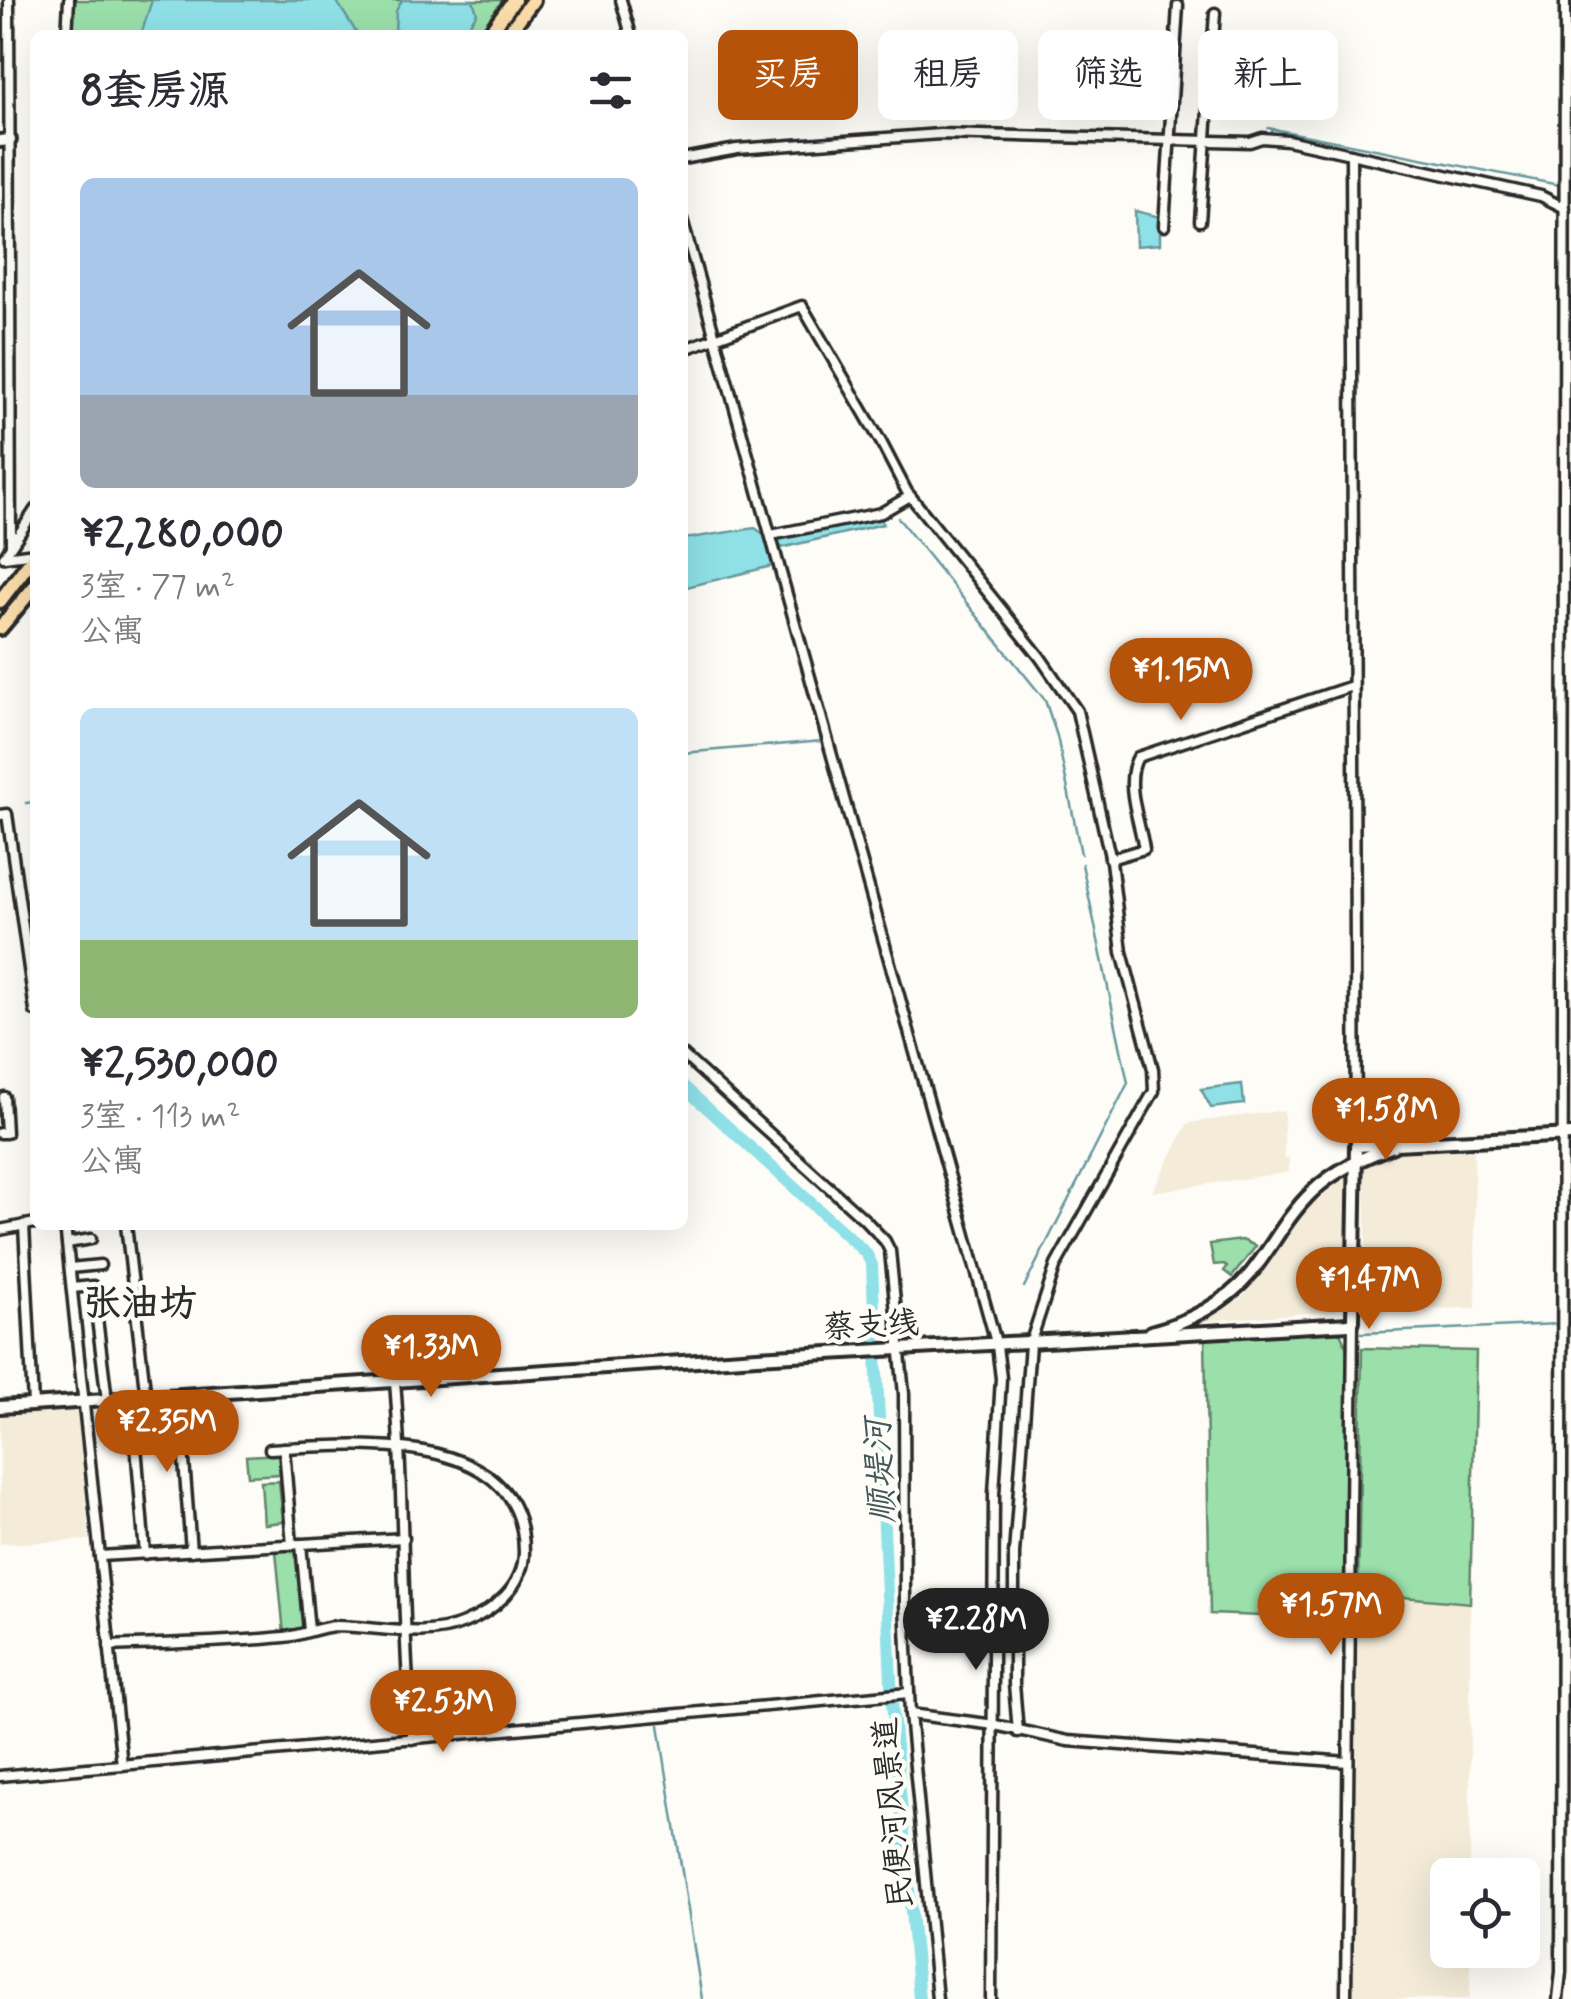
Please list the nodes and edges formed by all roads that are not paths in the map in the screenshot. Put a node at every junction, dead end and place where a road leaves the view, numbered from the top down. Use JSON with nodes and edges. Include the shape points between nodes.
{"nodes":[{"id":1,"x":9,"y":0,"type":"edge"},
{"id":2,"x":69,"y":0,"type":"edge"},
{"id":3,"x":514,"y":0,"type":"edge"},
{"id":4,"x":533,"y":0,"type":"edge"},
{"id":5,"x":621,"y":0,"type":"edge"},
{"id":6,"x":1565,"y":0,"type":"edge"},
{"id":7,"x":1178,"y":6,"type":"dead end"},
{"id":8,"x":1215,"y":13,"type":"dead end"},
{"id":9,"x":67,"y":30,"type":"edge"},
{"id":10,"x":492,"y":30,"type":"edge"},
{"id":11,"x":511,"y":30,"type":"edge"},
{"id":12,"x":630,"y":30,"type":"edge"},
{"id":13,"x":1170,"y":140,"type":"junction"},
{"id":14,"x":1206,"y":140,"type":"junction"},
{"id":15,"x":5,"y":141,"type":"edge"},
{"id":16,"x":1351,"y":154,"type":"junction"},
{"id":17,"x":688,"y":157,"type":"edge"},
{"id":18,"x":1565,"y":208,"type":"junction"},
{"id":19,"x":1200,"y":221,"type":"dead end"},
{"id":20,"x":1164,"y":226,"type":"dead end"},
{"id":21,"x":688,"y":240,"type":"edge"},
{"id":22,"x":716,"y":338,"type":"junction"},
{"id":23,"x":688,"y":348,"type":"edge"},
{"id":24,"x":11,"y":406,"type":"junction"},
{"id":25,"x":0,"y":408,"type":"edge"},
{"id":26,"x":910,"y":496,"type":"junction"},
{"id":27,"x":30,"y":517,"type":"edge"},
{"id":28,"x":771,"y":535,"type":"junction"},
{"id":29,"x":10,"y":545,"type":"junction"},
{"id":30,"x":30,"y":554,"type":"edge"},
{"id":31,"x":2,"y":557,"type":"edge"},
{"id":32,"x":30,"y":561,"type":"edge"},
{"id":33,"x":30,"y":592,"type":"edge"},
{"id":34,"x":0,"y":601,"type":"edge"},
{"id":35,"x":0,"y":628,"type":"edge"},
{"id":36,"x":1352,"y":686,"type":"junction"},
{"id":37,"x":0,"y":815,"type":"edge"},
{"id":38,"x":1110,"y":860,"type":"junction"},
{"id":39,"x":30,"y":975,"type":"edge"},
{"id":40,"x":688,"y":1059,"type":"edge"},
{"id":41,"x":4,"y":1097,"type":"dead end"},
{"id":42,"x":3,"y":1121,"type":"edge"},
{"id":43,"x":0,"y":1133,"type":"edge"},
{"id":44,"x":1567,"y":1135,"type":"edge"},
{"id":45,"x":1414,"y":1140,"type":"junction"},
{"id":46,"x":1356,"y":1146,"type":"junction"},
{"id":47,"x":1356,"y":1162,"type":"junction"},
{"id":48,"x":30,"y":1223,"type":"edge"},
{"id":49,"x":24,"y":1225,"type":"junction"},
{"id":50,"x":0,"y":1230,"type":"edge"},
{"id":51,"x":66,"y":1230,"type":"edge"},
{"id":52,"x":127,"y":1230,"type":"edge"},
{"id":53,"x":91,"y":1239,"type":"dead end"},
{"id":54,"x":67,"y":1243,"type":"junction"},
{"id":55,"x":100,"y":1264,"type":"dead end"},
{"id":56,"x":70,"y":1268,"type":"junction"},
{"id":57,"x":72,"y":1288,"type":"junction"},
{"id":58,"x":1353,"y":1322,"type":"junction"},
{"id":59,"x":1126,"y":1338,"type":"junction"},
{"id":60,"x":1030,"y":1344,"type":"junction"},
{"id":61,"x":997,"y":1346,"type":"junction"},
{"id":62,"x":900,"y":1350,"type":"junction"},
{"id":63,"x":395,"y":1382,"type":"junction"},
{"id":64,"x":180,"y":1396,"type":"junction"},
{"id":65,"x":132,"y":1398,"type":"junction"},
{"id":66,"x":146,"y":1398,"type":"junction"},
{"id":67,"x":106,"y":1400,"type":"junction"},
{"id":68,"x":84,"y":1402,"type":"junction"},
{"id":69,"x":33,"y":1404,"type":"junction"},
{"id":70,"x":0,"y":1407,"type":"edge"},
{"id":71,"x":284,"y":1448,"type":"junction"},
{"id":72,"x":270,"y":1449,"type":"dead end"},
{"id":73,"x":400,"y":1449,"type":"junction"},
{"id":74,"x":404,"y":1538,"type":"junction"},
{"id":75,"x":297,"y":1545,"type":"junction"},
{"id":76,"x":192,"y":1551,"type":"junction"},
{"id":77,"x":146,"y":1554,"type":"junction"},
{"id":78,"x":100,"y":1556,"type":"junction"},
{"id":79,"x":402,"y":1630,"type":"junction"},
{"id":80,"x":309,"y":1631,"type":"junction"},
{"id":81,"x":109,"y":1646,"type":"junction"},
{"id":82,"x":906,"y":1694,"type":"junction"},
{"id":83,"x":910,"y":1714,"type":"junction"},
{"id":84,"x":994,"y":1725,"type":"junction"},
{"id":85,"x":1018,"y":1732,"type":"junction"},
{"id":86,"x":411,"y":1735,"type":"junction"},
{"id":87,"x":122,"y":1762,"type":"junction"},
{"id":88,"x":1348,"y":1762,"type":"junction"},
{"id":89,"x":0,"y":1776,"type":"edge"},
{"id":90,"x":1346,"y":1995,"type":"dead end"},
{"id":91,"x":937,"y":1999,"type":"edge"},
{"id":92,"x":991,"y":1999,"type":"edge"},
{"id":93,"x":1558,"y":1999,"type":"edge"}],
"edges":[{"from":1,"to":15,"type":"street"},
{"from":2,"to":9,"type":"street"},
{"from":3,"to":10,"type":"main road"},
{"from":4,"to":11,"type":"main road"},
{"from":5,"to":12,"type":"street"},
{"from":6,"to":18,"type":"street"},
{"from":7,"to":13,"type":"street"},
{"from":8,"to":14,"type":"street"},
{"from":13,"to":14,"type":"street"},
{"from":13,"to":17,"type":"street","via":[[940,134]]},
{"from":13,"to":20,"type":"street"},
{"from":14,"to":16,"type":"street","via":[[1287,140]]},
{"from":14,"to":19,"type":"street"},
{"from":15,"to":24,"type":"street"},
{"from":16,"to":18,"type":"street","via":[[1541,196]]},
{"from":16,"to":36,"type":"street"},
{"from":18,"to":44,"type":"street"},
{"from":21,"to":22,"type":"street"},
{"from":22,"to":23,"type":"street"},
{"from":22,"to":26,"type":"street","via":[[802,306]]},
{"from":22,"to":28,"type":"street"},
{"from":24,"to":25,"type":"street"},
{"from":24,"to":29,"type":"street"},
{"from":26,"to":28,"type":"street","via":[[881,513]]},
{"from":26,"to":38,"type":"street","via":[[1078,712]]},
{"from":27,"to":29,"type":"street"},
{"from":28,"to":61,"type":"street"},
{"from":29,"to":31,"type":"street"},
{"from":30,"to":31,"type":"street"},
{"from":32,"to":34,"type":"main road"},
{"from":33,"to":35,"type":"main road"},
{"from":36,"to":38,"type":"street","via":[[1138,757],[1133,789],[1144,849]]},
{"from":36,"to":46,"type":"street"},
{"from":37,"to":39,"type":"street","via":[[8,814]]},
{"from":38,"to":60,"type":"street","via":[[1122,952],[1154,1090],[1056,1264]]},
{"from":40,"to":62,"type":"street","name":"民便河风景道","via":[[885,1240]]},
{"from":41,"to":42,"type":"street"},
{"from":42,"to":43,"type":"street","via":[[6,1133]]},
{"from":44,"to":45,"type":"street"},
{"from":44,"to":93,"type":"street"},
{"from":45,"to":46,"type":"street"},
{"from":45,"to":47,"type":"street"},
{"from":46,"to":47,"type":"street"},
{"from":47,"to":58,"type":"street"},
{"from":47,"to":59,"type":"street","via":[[1312,1192],[1228,1295],[1184,1321]]},
{"from":48,"to":49,"type":"street"},
{"from":49,"to":50,"type":"street"},
{"from":49,"to":69,"type":"street"},
{"from":51,"to":54,"type":"street"},
{"from":52,"to":66,"type":"street"},
{"from":53,"to":54,"type":"street"},
{"from":54,"to":56,"type":"street"},
{"from":55,"to":56,"type":"street"},
{"from":56,"to":57,"type":"street"},
{"from":57,"to":67,"type":"street","via":[[93,1286]]},
{"from":57,"to":68,"type":"street"},
{"from":58,"to":59,"type":"street","name":"蔡支线"},
{"from":58,"to":88,"type":"street"},
{"from":59,"to":60,"type":"street","name":"蔡支线"},
{"from":60,"to":61,"type":"street","name":"蔡支线"},
{"from":60,"to":85,"type":"street","via":[[1014,1554]]},
{"from":61,"to":62,"type":"street","name":"蔡支线"},
{"from":61,"to":84,"type":"street"},
{"from":62,"to":63,"type":"street","name":"蔡支线"},
{"from":62,"to":82,"type":"street","name":"民便河风景道"},
{"from":63,"to":64,"type":"street","name":"蔡支线"},
{"from":63,"to":73,"type":"street"},
{"from":64,"to":66,"type":"street","name":"蔡支线"},
{"from":64,"to":76,"type":"street"},
{"from":65,"to":66,"type":"street","name":"蔡支线"},
{"from":65,"to":67,"type":"street","name":"蔡支线"},
{"from":65,"to":77,"type":"street"},
{"from":67,"to":68,"type":"street","name":"蔡支线"},
{"from":68,"to":69,"type":"street","name":"蔡支线"},
{"from":68,"to":78,"type":"street"},
{"from":69,"to":70,"type":"street","name":"蔡支线"},
{"from":71,"to":72,"type":"street"},
{"from":71,"to":73,"type":"street"},
{"from":71,"to":75,"type":"street"},
{"from":73,"to":74,"type":"street"},
{"from":73,"to":79,"type":"street","via":[[482,1469],[511,1497],[524,1540],[522,1572],[498,1604],[454,1627]]},
{"from":74,"to":75,"type":"street"},
{"from":74,"to":79,"type":"street"},
{"from":75,"to":76,"type":"street"},
{"from":75,"to":80,"type":"street"},
{"from":76,"to":77,"type":"street"},
{"from":77,"to":78,"type":"street"},
{"from":78,"to":81,"type":"street"},
{"from":79,"to":80,"type":"street"},
{"from":79,"to":86,"type":"street"},
{"from":80,"to":81,"type":"street"},
{"from":81,"to":87,"type":"street"},
{"from":82,"to":83,"type":"street","name":"民便河风景道"},
{"from":82,"to":86,"type":"street"},
{"from":83,"to":84,"type":"street"},
{"from":83,"to":91,"type":"street","name":"民便河风景道"},
{"from":84,"to":85,"type":"street"},
{"from":84,"to":92,"type":"street"},
{"from":85,"to":88,"type":"street"},
{"from":86,"to":87,"type":"street"},
{"from":87,"to":89,"type":"street"},
{"from":88,"to":90,"type":"street"}]}
